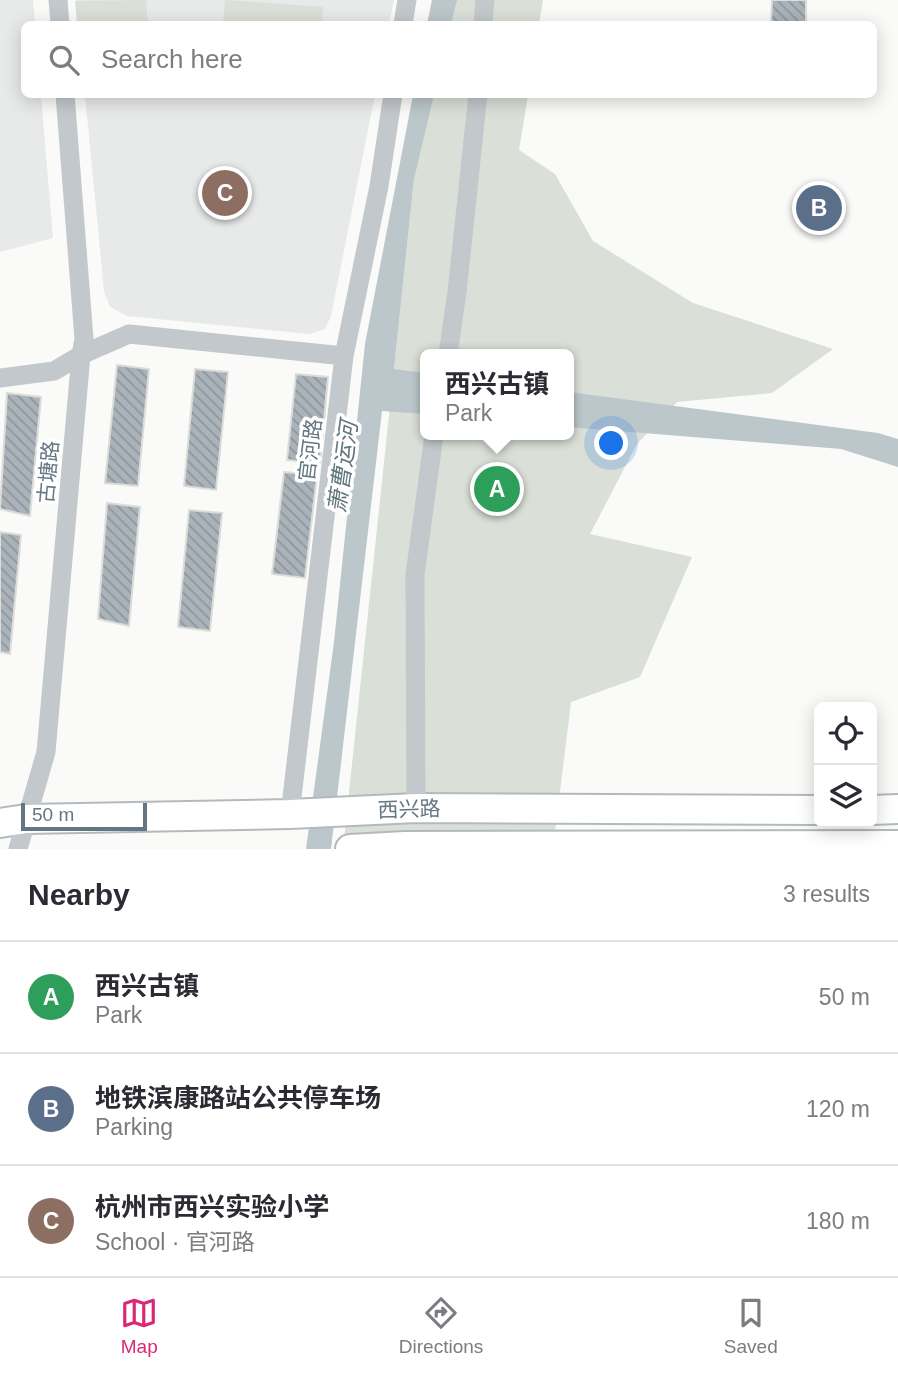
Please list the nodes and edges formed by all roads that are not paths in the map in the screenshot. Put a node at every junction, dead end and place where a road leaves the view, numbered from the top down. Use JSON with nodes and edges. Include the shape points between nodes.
{"nodes":[{"id":1,"x":58,"y":0,"type":"edge"},
{"id":2,"x":407,"y":0,"type":"edge"},
{"id":3,"x":485,"y":0,"type":"edge"},
{"id":4,"x":60,"y":21,"type":"edge"},
{"id":5,"x":404,"y":21,"type":"edge"},
{"id":6,"x":483,"y":21,"type":"edge"},
{"id":7,"x":65,"y":98,"type":"edge"},
{"id":8,"x":392,"y":98,"type":"edge"},
{"id":9,"x":478,"y":98,"type":"edge"},
{"id":10,"x":449,"y":349,"type":"edge"},
{"id":11,"x":81,"y":355,"type":"junction"},
{"id":12,"x":344,"y":356,"type":"junction"},
{"id":13,"x":0,"y":378,"type":"edge"},
{"id":14,"x":433,"y":440,"type":"edge"},
{"id":15,"x":416,"y":808,"type":"junction"},
{"id":16,"x":898,"y":809,"type":"edge"},
{"id":17,"x":814,"y":810,"type":"edge"},
{"id":18,"x":877,"y":810,"type":"edge"},
{"id":19,"x":294,"y":814,"type":"junction"},
{"id":20,"x":13,"y":821,"type":"edge"},
{"id":21,"x":898,"y":845,"type":"edge"},
{"id":22,"x":360,"y":848,"type":"edge"},
{"id":23,"x":404,"y":848,"type":"edge"},
{"id":24,"x":559,"y":848,"type":"edge"},
{"id":25,"x":18,"y":849,"type":"edge"},
{"id":26,"x":350,"y":849,"type":"edge"}],
"edges":[{"from":1,"to":4,"type":"street"},
{"from":2,"to":5,"type":"street"},
{"from":3,"to":6,"type":"street"},
{"from":7,"to":11,"type":"street","name":"古塘路","via":[[84,339]]},
{"from":8,"to":12,"type":"street","name":"官河路"},
{"from":9,"to":10,"type":"street"},
{"from":11,"to":12,"type":"street","via":[[129,334]]},
{"from":11,"to":13,"type":"street","via":[[54,371]]},
{"from":11,"to":20,"type":"street","name":"古塘路","via":[[46,752]]},
{"from":12,"to":19,"type":"street","name":"官河路"},
{"from":14,"to":15,"type":"street","via":[[415,575]]},
{"from":15,"to":17,"type":"main road","name":"西兴路"},
{"from":15,"to":19,"type":"main road","name":"西兴路"},
{"from":16,"to":18,"type":"main road"},
{"from":19,"to":20,"type":"main road","name":"西兴路"},
{"from":20,"to":25,"type":"street","name":"古塘路"},
{"from":21,"to":24,"type":"main road","name":"西兴路"},
{"from":22,"to":23,"type":"main road","name":"西兴路"},
{"from":22,"to":26,"type":"main road","name":"西兴路"},
{"from":23,"to":24,"type":"main road","name":"西兴路"}]}
